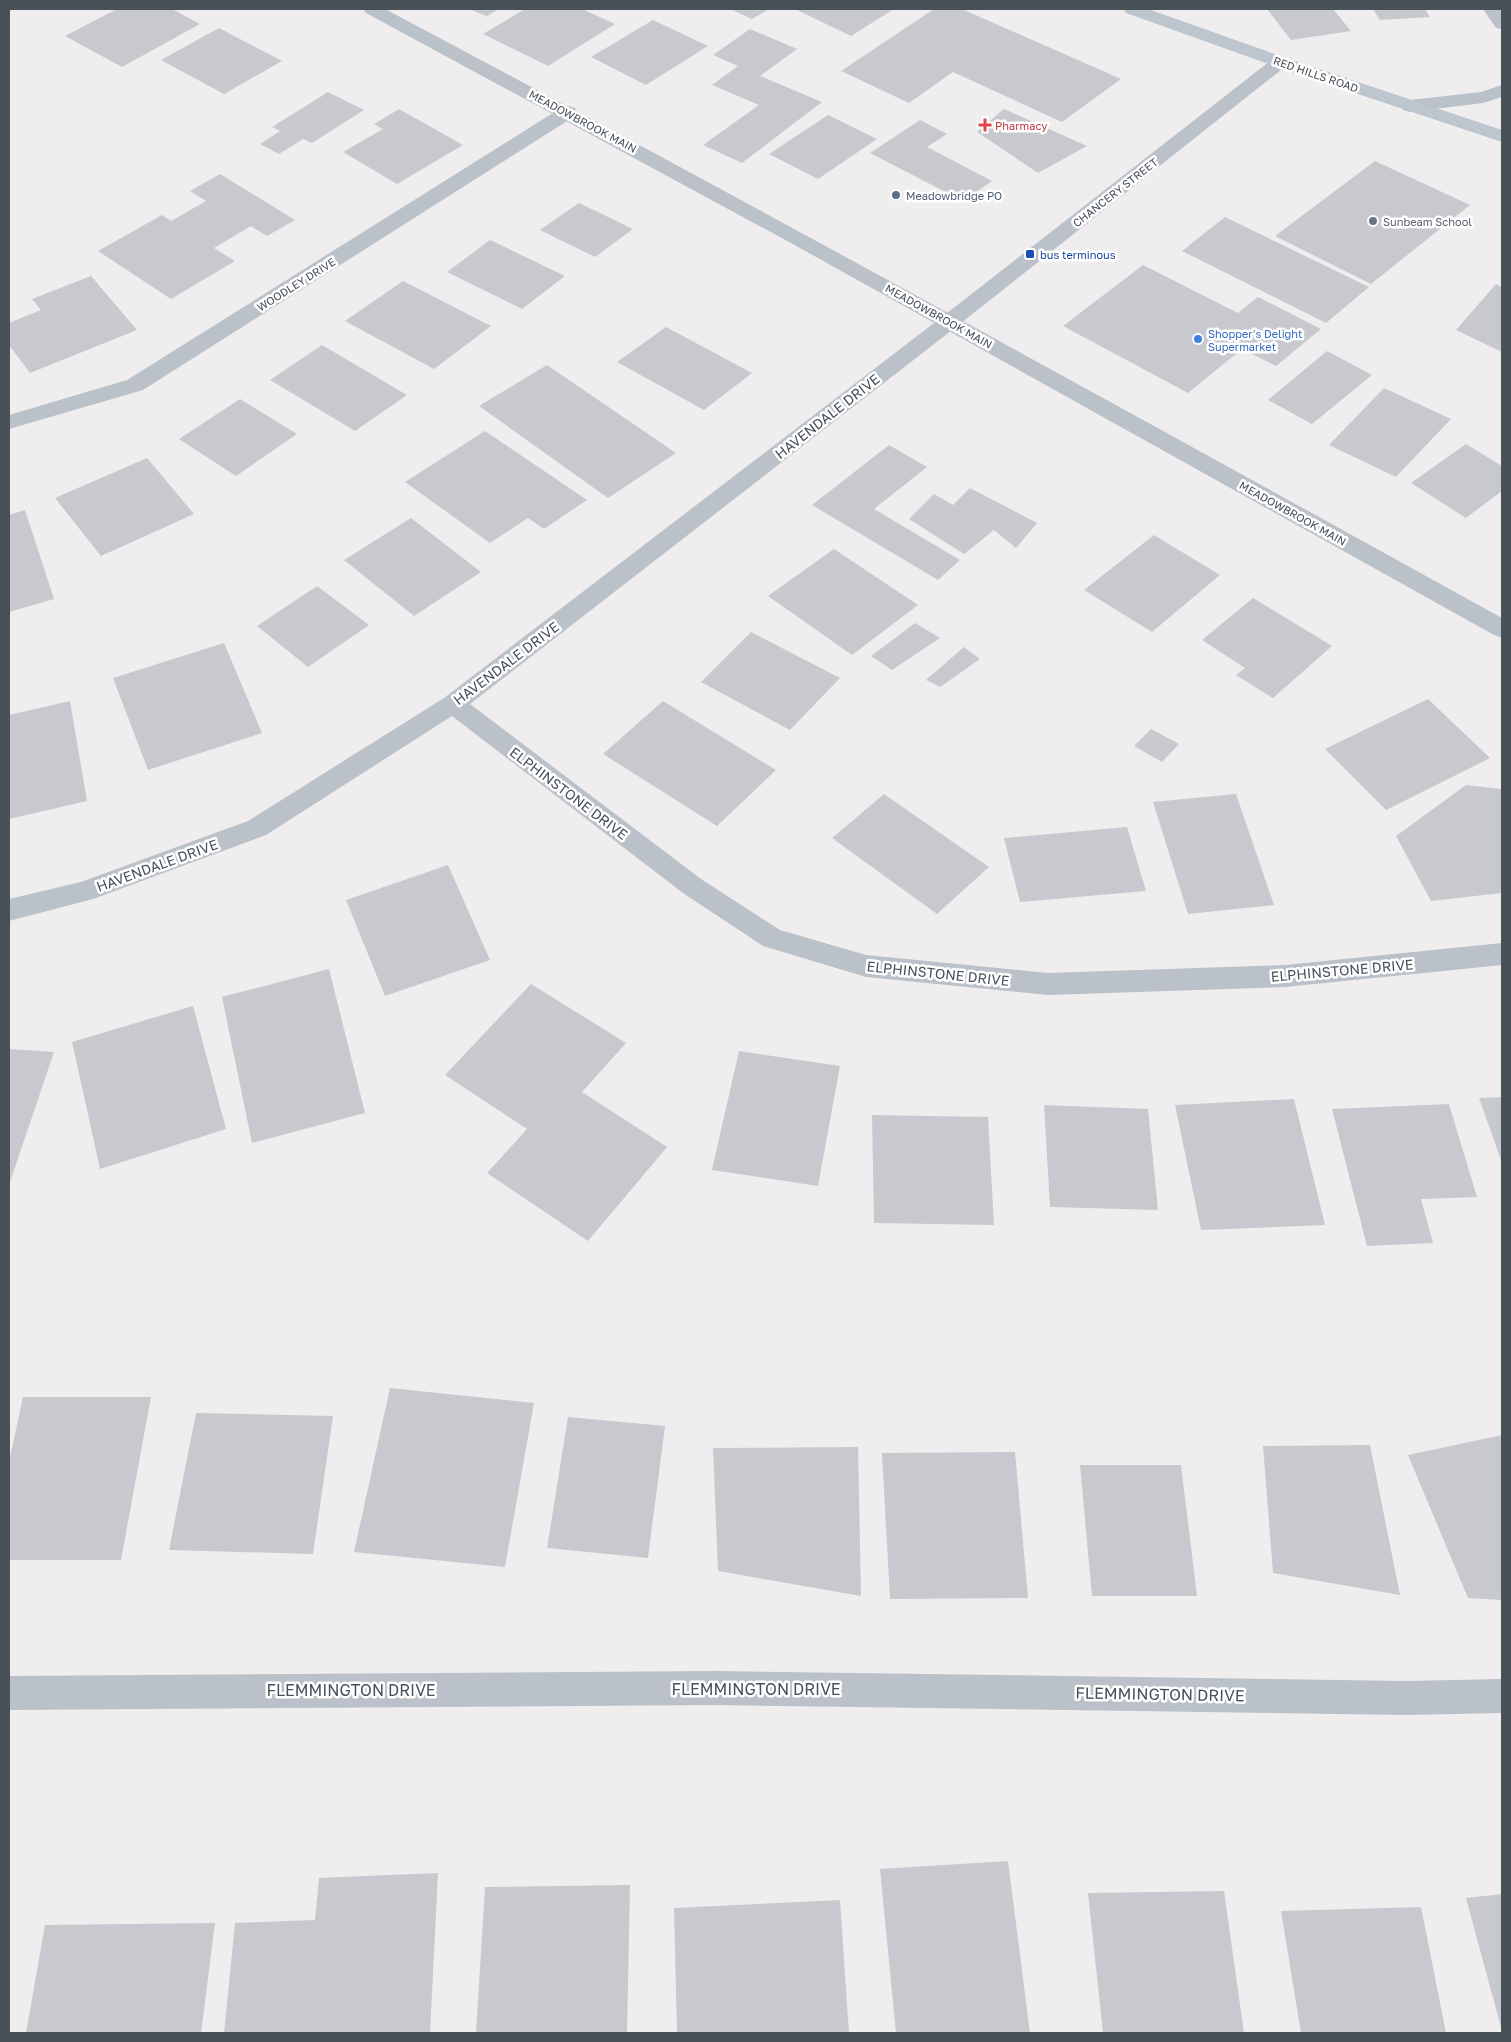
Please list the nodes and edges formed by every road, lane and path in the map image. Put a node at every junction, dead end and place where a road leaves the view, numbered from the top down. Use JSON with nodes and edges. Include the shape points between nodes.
{"nodes":[{"id":1,"x":372,"y":9,"type":"edge"},
{"id":2,"x":1132,"y":9,"type":"edge"},
{"id":3,"x":1492,"y":9,"type":"edge"},
{"id":4,"x":1502,"y":24,"type":"edge"},
{"id":5,"x":1280,"y":62,"type":"junction"},
{"id":6,"x":1502,"y":91,"type":"edge"},
{"id":7,"x":1410,"y":106,"type":"junction"},
{"id":8,"x":568,"y":112,"type":"junction"},
{"id":9,"x":1502,"y":136,"type":"edge"},
{"id":10,"x":950,"y":322,"type":"junction"},
{"id":11,"x":9,"y":422,"type":"edge"},
{"id":12,"x":1502,"y":629,"type":"edge"},
{"id":13,"x":453,"y":704,"type":"junction"},
{"id":14,"x":9,"y":910,"type":"edge"},
{"id":15,"x":1502,"y":954,"type":"edge"},
{"id":16,"x":9,"y":1693,"type":"edge"},
{"id":17,"x":1502,"y":1696,"type":"edge"}],
"edges":[{"from":1,"to":8,"type":"street","name":"MEADOWBROOK MAIN"},
{"from":2,"to":5,"type":"main road","name":"RED HILLS ROAD"},
{"from":3,"to":4,"type":"street"},
{"from":5,"to":7,"type":"main road","name":"RED HILLS ROAD"},
{"from":5,"to":10,"type":"street","name":"CHANCERY STREET"},
{"from":6,"to":7,"type":"street","via":[[1483,97]]},
{"from":7,"to":9,"type":"main road","name":"RED HILLS ROAD"},
{"from":8,"to":10,"type":"street","name":"MEADOWBROOK MAIN"},
{"from":8,"to":11,"type":"street","name":"WOODLEY DRIVE","via":[[135,385]]},
{"from":10,"to":12,"type":"street","name":"MEADOWBROOK MAIN"},
{"from":10,"to":13,"type":"street","name":"HAVENDALE DRIVE"},
{"from":13,"to":14,"type":"street","name":"HAVENDALE DRIVE","via":[[257,828],[84,892]]},
{"from":13,"to":15,"type":"street","name":"ELPHINSTONE DRIVE","via":[[692,886],[772,938],[866,966],[1048,984],[1285,976]]},
{"from":16,"to":17,"type":"street","name":"FLEMMINGTON DRIVE","via":[[717,1688],[1407,1698]]}]}
